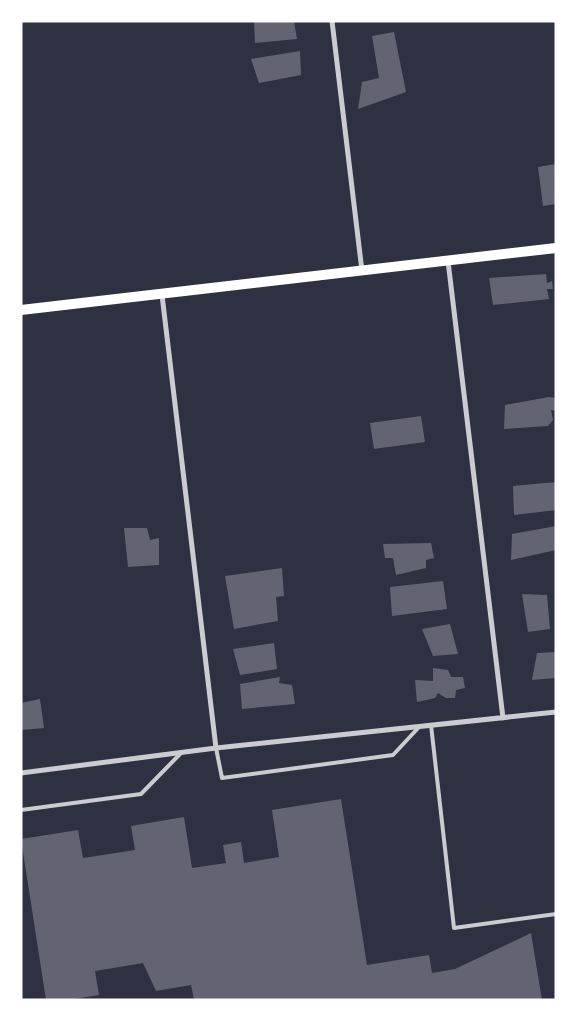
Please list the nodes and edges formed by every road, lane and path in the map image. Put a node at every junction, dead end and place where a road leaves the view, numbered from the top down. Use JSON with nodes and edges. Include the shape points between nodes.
{"nodes":[{"id":1,"x":332,"y":21,"type":"edge"},
{"id":2,"x":556,"y":248,"type":"edge"},
{"id":3,"x":448,"y":261,"type":"junction"},
{"id":4,"x":362,"y":272,"type":"junction"},
{"id":5,"x":162,"y":295,"type":"junction"},
{"id":6,"x":21,"y":310,"type":"edge"},
{"id":7,"x":556,"y":712,"type":"edge"},
{"id":8,"x":504,"y":718,"type":"junction"},
{"id":9,"x":431,"y":725,"type":"junction"},
{"id":10,"x":420,"y":726,"type":"junction"},
{"id":11,"x":216,"y":748,"type":"junction"},
{"id":12,"x":181,"y":753,"type":"junction"},
{"id":13,"x":21,"y":773,"type":"edge"},
{"id":14,"x":21,"y":810,"type":"edge"},
{"id":15,"x":556,"y":914,"type":"edge"}],
"edges":[{"from":1,"to":4,"type":"street"},
{"from":2,"to":3,"type":"main road"},
{"from":3,"to":4,"type":"main road"},
{"from":3,"to":8,"type":"street"},
{"from":4,"to":5,"type":"main road"},
{"from":5,"to":6,"type":"main road"},
{"from":5,"to":11,"type":"street"},
{"from":7,"to":8,"type":"street"},
{"from":8,"to":9,"type":"street"},
{"from":9,"to":10,"type":"street"},
{"from":9,"to":15,"type":"lane","via":[[454,928]]},
{"from":10,"to":11,"type":"street"},
{"from":10,"to":11,"type":"lane","via":[[393,755],[222,778]]},
{"from":11,"to":12,"type":"street"},
{"from":12,"to":13,"type":"street"},
{"from":12,"to":14,"type":"lane","via":[[141,794]]}]}
